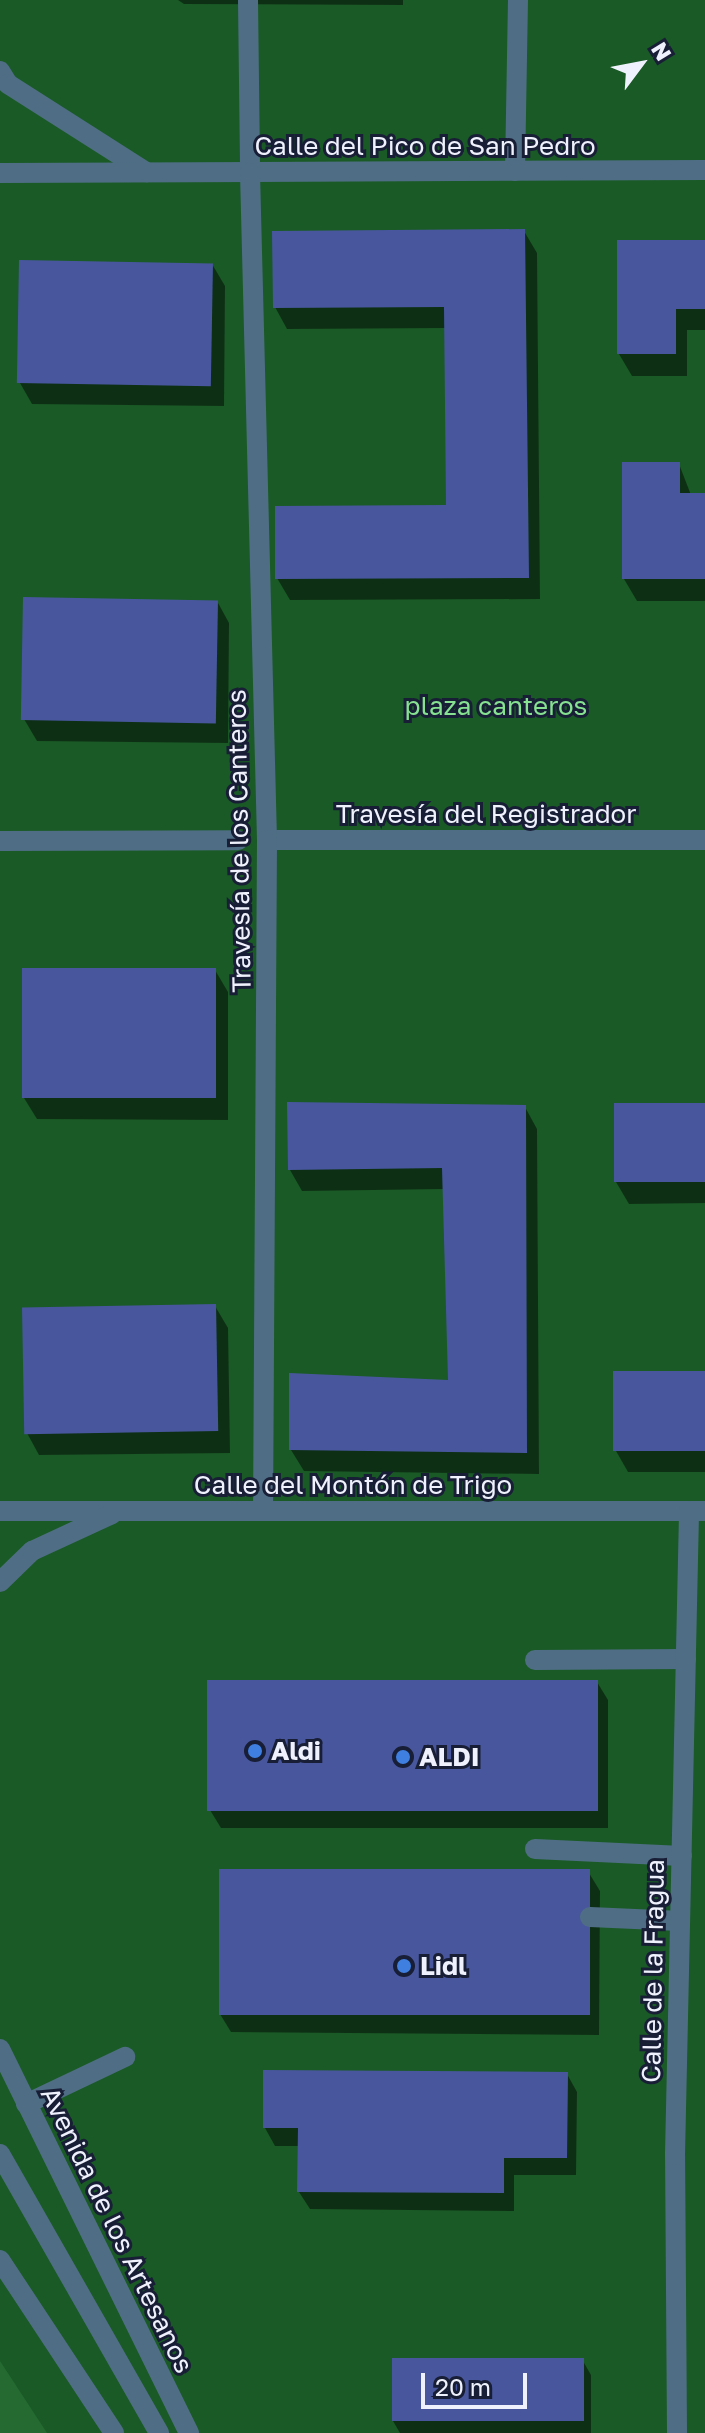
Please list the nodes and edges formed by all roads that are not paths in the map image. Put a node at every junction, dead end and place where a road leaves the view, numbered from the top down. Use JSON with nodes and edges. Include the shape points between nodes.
{"nodes":[{"id":1,"x":248,"y":0,"type":"edge"},
{"id":2,"x":518,"y":0,"type":"edge"},
{"id":3,"x":0,"y":71,"type":"edge"},
{"id":4,"x":705,"y":170,"type":"edge"},
{"id":5,"x":515,"y":171,"type":"junction"},
{"id":6,"x":146,"y":172,"type":"junction"},
{"id":7,"x":0,"y":173,"type":"edge"},
{"id":8,"x":250,"y":173,"type":"junction"},
{"id":9,"x":238,"y":840,"type":"dead end"},
{"id":10,"x":267,"y":840,"type":"junction"},
{"id":11,"x":705,"y":840,"type":"edge"},
{"id":12,"x":0,"y":841,"type":"edge"},
{"id":13,"x":263,"y":1510,"type":"junction"},
{"id":14,"x":0,"y":1511,"type":"edge"},
{"id":15,"x":120,"y":1511,"type":"junction"},
{"id":16,"x":697,"y":1511,"type":"edge"},
{"id":17,"x":0,"y":1582,"type":"edge"},
{"id":18,"x":686,"y":1659,"type":"junction"},
{"id":19,"x":535,"y":1660,"type":"dead end"},
{"id":20,"x":535,"y":1849,"type":"dead end"},
{"id":21,"x":682,"y":1856,"type":"junction"},
{"id":22,"x":590,"y":1917,"type":"dead end"},
{"id":23,"x":680,"y":1921,"type":"junction"},
{"id":24,"x":0,"y":2049,"type":"edge"},
{"id":25,"x":125,"y":2057,"type":"dead end"},
{"id":26,"x":26,"y":2104,"type":"junction"},
{"id":27,"x":0,"y":2154,"type":"edge"},
{"id":28,"x":0,"y":2260,"type":"edge"},
{"id":29,"x":114,"y":2433,"type":"edge"},
{"id":30,"x":159,"y":2433,"type":"edge"},
{"id":31,"x":189,"y":2433,"type":"edge"},
{"id":32,"x":677,"y":2433,"type":"edge"}],
"edges":[{"from":1,"to":8,"type":"street","name":"Travesía de los Canteros"},
{"from":2,"to":5,"type":"street"},
{"from":3,"to":6,"type":"street","via":[[8,84]]},
{"from":4,"to":5,"type":"street","name":"Calle del Pico de San Pedro"},
{"from":5,"to":8,"type":"street","name":"Calle del Pico de San Pedro"},
{"from":6,"to":7,"type":"street","name":"Calle del Pico de San Pedro"},
{"from":6,"to":8,"type":"street","name":"Calle del Pico de San Pedro"},
{"from":8,"to":10,"type":"street","name":"Travesía de los Canteros"},
{"from":9,"to":12,"type":"street"},
{"from":10,"to":11,"type":"street","name":"Travesía del Registrador"},
{"from":10,"to":13,"type":"street","name":"Travesía de los Canteros"},
{"from":13,"to":15,"type":"street","name":"Calle del Montón de Trigo"},
{"from":13,"to":16,"type":"street","name":"Calle del Montón de Trigo"},
{"from":14,"to":15,"type":"street","name":"Calle del Montón de Trigo"},
{"from":15,"to":17,"type":"street","via":[[32,1551]]},
{"from":16,"to":18,"type":"street","name":"Calle de la Fragua"},
{"from":18,"to":19,"type":"street"},
{"from":18,"to":21,"type":"street","name":"Calle de la Fragua"},
{"from":20,"to":21,"type":"street"},
{"from":21,"to":23,"type":"street","name":"Calle de la Fragua"},
{"from":22,"to":23,"type":"street"},
{"from":23,"to":32,"type":"street","name":"Calle de la Fragua"},
{"from":24,"to":26,"type":"street","name":"Avenida de los Artesanos"},
{"from":25,"to":26,"type":"street"},
{"from":26,"to":31,"type":"street","name":"Avenida de los Artesanos"},
{"from":27,"to":30,"type":"street","name":"Avenida de los Artesanos"},
{"from":28,"to":29,"type":"street"}]}
